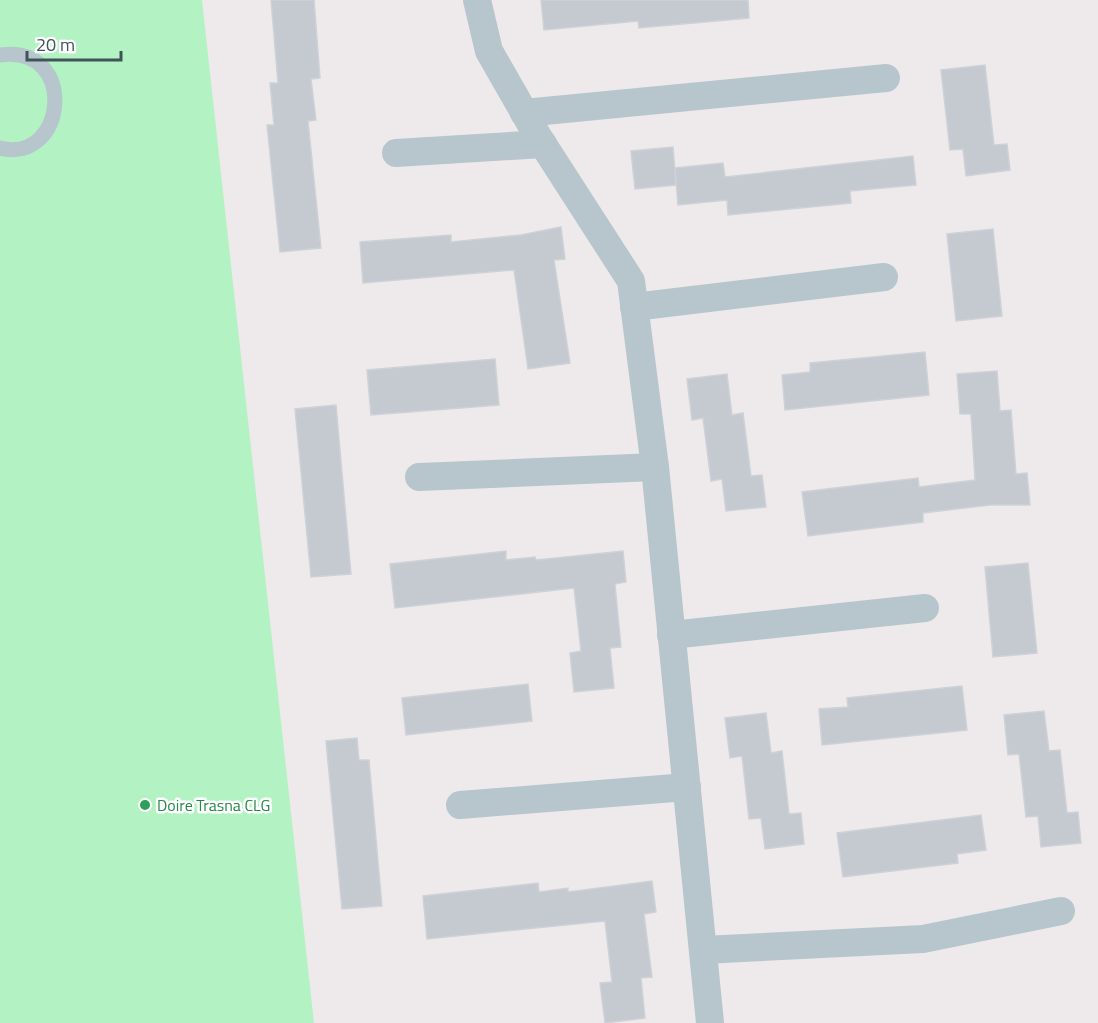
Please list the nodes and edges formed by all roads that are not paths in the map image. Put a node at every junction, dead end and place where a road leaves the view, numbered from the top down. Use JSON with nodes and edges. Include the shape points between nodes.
{"nodes":[{"id":1,"x":477,"y":0,"type":"edge"},
{"id":2,"x":0,"y":55,"type":"edge"},
{"id":3,"x":886,"y":78,"type":"dead end"},
{"id":4,"x":524,"y":113,"type":"junction"},
{"id":5,"x":543,"y":144,"type":"junction"},
{"id":6,"x":0,"y":148,"type":"edge"},
{"id":7,"x":396,"y":153,"type":"dead end"},
{"id":8,"x":884,"y":277,"type":"dead end"},
{"id":9,"x":634,"y":307,"type":"junction"},
{"id":10,"x":655,"y":467,"type":"junction"},
{"id":11,"x":419,"y":477,"type":"dead end"},
{"id":12,"x":925,"y":608,"type":"dead end"},
{"id":13,"x":671,"y":635,"type":"junction"},
{"id":14,"x":687,"y":787,"type":"junction"},
{"id":15,"x":460,"y":805,"type":"dead end"},
{"id":16,"x":1062,"y":912,"type":"dead end"},
{"id":17,"x":703,"y":950,"type":"junction"},
{"id":18,"x":710,"y":1023,"type":"edge"}],
"edges":[{"from":1,"to":4,"type":"street","via":[[489,51]]},
{"from":2,"to":6,"type":"lane","via":[[17,54],[32,60],[52,81],[56,97],[55,114],[37,141],[22,148]]},
{"from":3,"to":4,"type":"street"},
{"from":4,"to":5,"type":"street"},
{"from":5,"to":7,"type":"street"},
{"from":5,"to":9,"type":"street","via":[[631,281]]},
{"from":8,"to":9,"type":"street"},
{"from":9,"to":10,"type":"street"},
{"from":10,"to":11,"type":"street"},
{"from":10,"to":13,"type":"street"},
{"from":12,"to":13,"type":"street"},
{"from":13,"to":14,"type":"street"},
{"from":14,"to":15,"type":"street"},
{"from":14,"to":17,"type":"street"},
{"from":16,"to":17,"type":"street","via":[[923,939]]},
{"from":17,"to":18,"type":"street"}]}
